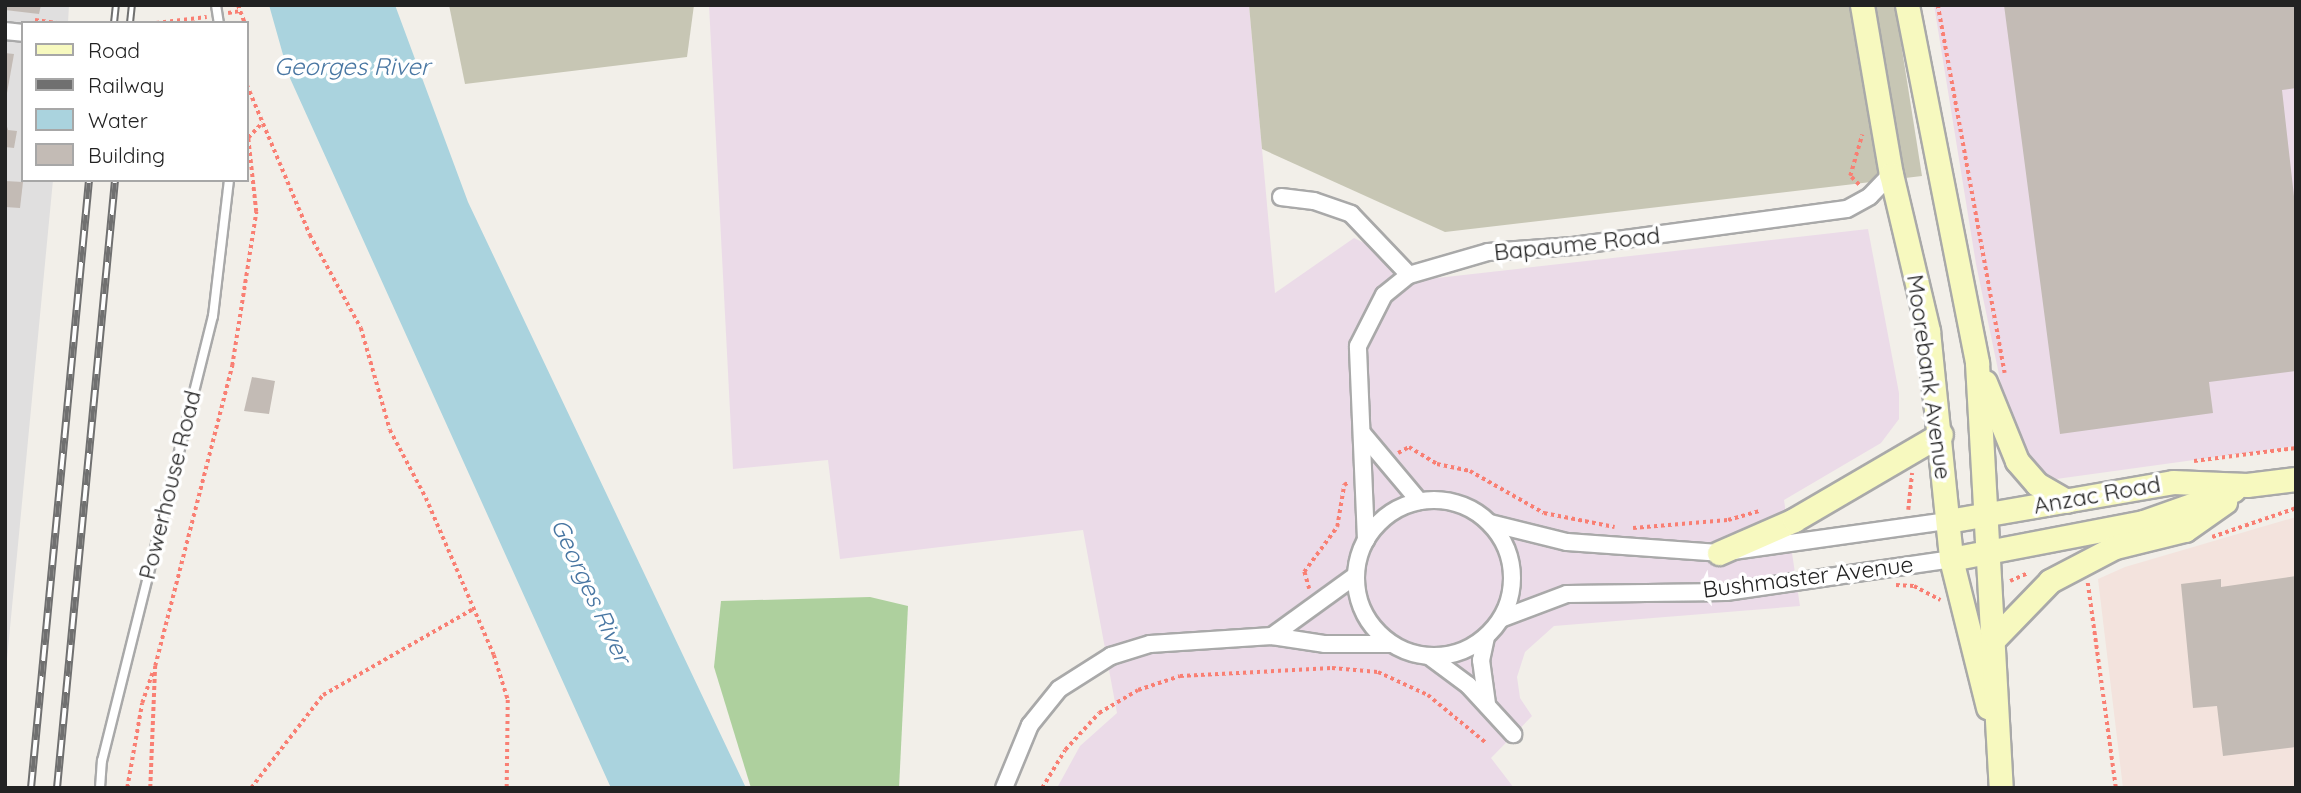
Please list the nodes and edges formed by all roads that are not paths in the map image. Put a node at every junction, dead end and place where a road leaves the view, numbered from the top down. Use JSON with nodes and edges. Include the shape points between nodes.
{"nodes":[{"id":1,"x":1862,"y":5,"type":"edge"},
{"id":2,"x":1907,"y":5,"type":"edge"},
{"id":3,"x":1891,"y":174,"type":"junction"},
{"id":4,"x":229,"y":182,"type":"edge"},
{"id":5,"x":1281,"y":197,"type":"dead end"},
{"id":6,"x":1409,"y":275,"type":"junction"},
{"id":7,"x":1977,"y":363,"type":"junction"},
{"id":8,"x":1362,"y":433,"type":"junction"},
{"id":9,"x":1941,"y":434,"type":"junction"},
{"id":10,"x":2296,"y":480,"type":"edge"},
{"id":11,"x":2247,"y":485,"type":"junction"},
{"id":12,"x":2066,"y":500,"type":"junction"},
{"id":13,"x":1419,"y":502,"type":"junction"},
{"id":14,"x":1988,"y":514,"type":"junction"},
{"id":15,"x":1948,"y":521,"type":"junction"},
{"id":16,"x":1490,"y":523,"type":"junction"},
{"id":17,"x":1366,"y":540,"type":"junction"},
{"id":18,"x":1719,"y":553,"type":"junction"},
{"id":19,"x":1990,"y":553,"type":"junction"},
{"id":20,"x":1951,"y":559,"type":"junction"},
{"id":21,"x":1355,"y":576,"type":"junction"},
{"id":22,"x":1503,"y":618,"type":"junction"},
{"id":23,"x":1272,"y":636,"type":"junction"},
{"id":24,"x":1486,"y":637,"type":"junction"},
{"id":25,"x":1996,"y":637,"type":"junction"},
{"id":26,"x":1390,"y":644,"type":"junction"},
{"id":27,"x":1429,"y":656,"type":"junction"},
{"id":28,"x":1487,"y":705,"type":"junction"},
{"id":29,"x":1513,"y":734,"type":"dead end"},
{"id":30,"x":1999,"y":748,"type":"junction"},
{"id":31,"x":100,"y":788,"type":"edge"},
{"id":32,"x":1004,"y":788,"type":"edge"},
{"id":33,"x":2001,"y":788,"type":"edge"}],
"edges":[{"from":1,"to":3,"type":"main road","name":"Moorebank Avenue"},
{"from":2,"to":7,"type":"main road","name":"Moorebank Avenue"},
{"from":3,"to":6,"type":"street","name":"Bapaume Road","via":[[1870,196],[1847,209],[1488,252]]},
{"from":3,"to":9,"type":"main road","name":"Moorebank Avenue","via":[[1928,331]]},
{"from":4,"to":31,"type":"lane","name":"Powerhouse Road","via":[[213,316],[102,761]]},
{"from":5,"to":6,"type":"street","via":[[1314,201],[1351,214]]},
{"from":6,"to":8,"type":"street","via":[[1384,295],[1358,346]]},
{"from":7,"to":12,"type":"main road","via":[[2017,461],[2037,484]]},
{"from":7,"to":14,"type":"main road","name":"Moorebank Avenue"},
{"from":8,"to":13,"type":"street"},
{"from":8,"to":17,"type":"street"},
{"from":9,"to":15,"type":"main road","name":"Moorebank Avenue"},
{"from":9,"to":18,"type":"main road","via":[[1794,520]]},
{"from":10,"to":11,"type":"main road","name":"Anzac Road"},
{"from":11,"to":12,"type":"main road","name":"Anzac Road","via":[[2173,482]]},
{"from":11,"to":19,"type":"main road","name":"Anzac Road","via":[[2143,522]]},
{"from":11,"to":25,"type":"main road","via":[[2185,530],[2115,547],[2050,581]]},
{"from":12,"to":14,"type":"main road","name":"Anzac Road"},
{"from":13,"to":16,"type":"street","via":[[1445,501],[1470,508]]},
{"from":13,"to":17,"type":"street","via":[[1394,511]]},
{"from":14,"to":15,"type":"main road","name":"Anzac Road"},
{"from":14,"to":19,"type":"main road","name":"Moorebank Avenue"},
{"from":15,"to":18,"type":"street","name":"Bushmaster Avenue"},
{"from":15,"to":20,"type":"main road","name":"Moorebank Avenue"},
{"from":16,"to":18,"type":"street","name":"Bushmaster Avenue","via":[[1567,542]]},
{"from":16,"to":22,"type":"street","via":[[1505,544],[1512,568],[1511,594]]},
{"from":17,"to":21,"type":"street"},
{"from":19,"to":20,"type":"main road","name":"Bushmaster Avenue"},
{"from":19,"to":25,"type":"main road","name":"Moorebank Avenue"},
{"from":20,"to":22,"type":"street","name":"Bushmaster Avenue","via":[[1726,592],[1567,594]]},
{"from":20,"to":30,"type":"main road","name":"Moorebank Avenue"},
{"from":21,"to":23,"type":"street"},
{"from":21,"to":26,"type":"street","via":[[1359,602],[1371,625]]},
{"from":22,"to":24,"type":"street"},
{"from":23,"to":26,"type":"street","via":[[1325,644]]},
{"from":23,"to":32,"type":"street","via":[[1150,645],[1111,656],[1059,689],[1030,725]]},
{"from":24,"to":27,"type":"street","via":[[1465,651]]},
{"from":24,"to":28,"type":"street","via":[[1481,660]]},
{"from":25,"to":30,"type":"main road","name":"Moorebank Avenue"},
{"from":26,"to":27,"type":"street"},
{"from":27,"to":28,"type":"street"},
{"from":28,"to":29,"type":"street"},
{"from":30,"to":33,"type":"main road","name":"Moorebank Avenue"}]}
